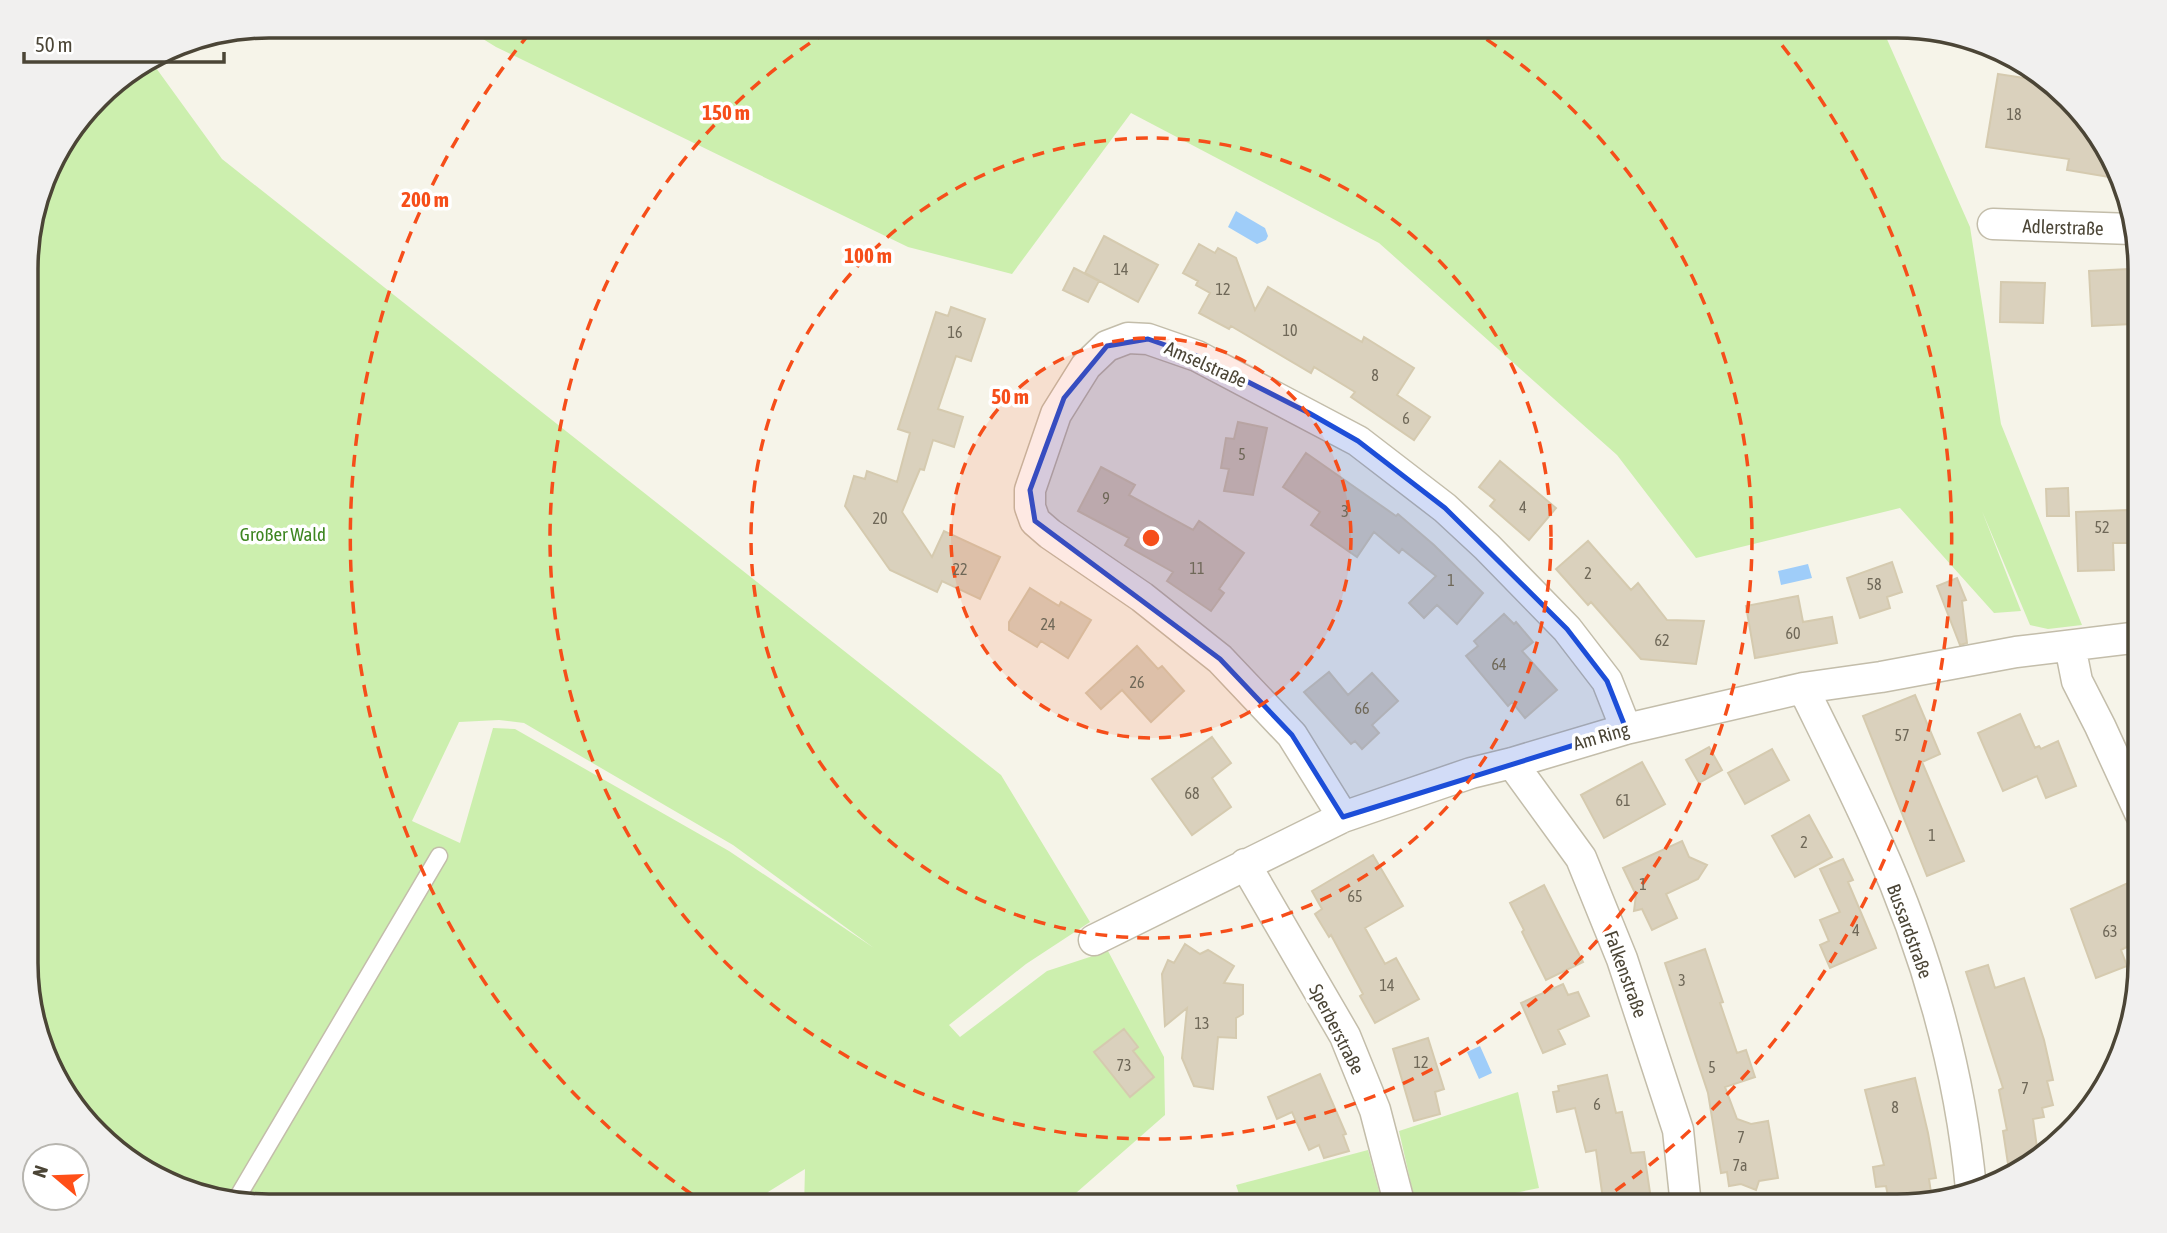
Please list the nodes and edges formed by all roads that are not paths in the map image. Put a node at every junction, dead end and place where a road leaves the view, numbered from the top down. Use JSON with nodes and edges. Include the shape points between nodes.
{"nodes":[{"id":1,"x":1993,"y":224,"type":"dead end"},
{"id":2,"x":2124,"y":229,"type":"edge"},
{"id":3,"x":2128,"y":639,"type":"edge"},
{"id":4,"x":2070,"y":646,"type":"junction"},
{"id":5,"x":1803,"y":688,"type":"junction"},
{"id":6,"x":1626,"y":729,"type":"junction"},
{"id":7,"x":1512,"y":763,"type":"junction"},
{"id":8,"x":2128,"y":787,"type":"edge"},
{"id":9,"x":1343,"y":817,"type":"junction"},
{"id":10,"x":439,"y":856,"type":"dead end"},
{"id":11,"x":1245,"y":864,"type":"junction"},
{"id":12,"x":1094,"y":940,"type":"dead end"},
{"id":13,"x":1970,"y":1182,"type":"edge"},
{"id":14,"x":240,"y":1193,"type":"edge"},
{"id":15,"x":1397,"y":1194,"type":"edge"},
{"id":16,"x":1685,"y":1194,"type":"edge"}],
"edges":[{"from":1,"to":2,"type":"street","name":"Adlerstraße"},
{"from":3,"to":4,"type":"street","name":"Am Ring"},
{"from":4,"to":5,"type":"street","name":"Am Ring"},
{"from":4,"to":8,"type":"street","via":[[2077,681]]},
{"from":5,"to":6,"type":"street","name":"Am Ring"},
{"from":5,"to":13,"type":"street","name":"Bussardstraße","via":[[1878,843],[1918,947],[1966,1135]]},
{"from":6,"to":7,"type":"street","name":"Am Ring"},
{"from":6,"to":9,"type":"street","name":"Amselstraße","via":[[1608,681],[1567,629],[1445,508],[1358,442],[1197,356],[1148,339],[1128,338],[1107,346],[1086,366],[1056,415],[1030,490],[1035,521],[1220,659],[1292,735]]},
{"from":7,"to":9,"type":"street","name":"Am Ring"},
{"from":7,"to":16,"type":"street","name":"Falkenstraße","via":[[1581,858],[1622,959],[1678,1130]]},
{"from":9,"to":11,"type":"street","name":"Am Ring"},
{"from":10,"to":14,"type":"lane"},
{"from":11,"to":12,"type":"street","name":"Am Ring"},
{"from":11,"to":15,"type":"street","name":"Sperberstraße","via":[[1345,1036],[1375,1110]]}]}
